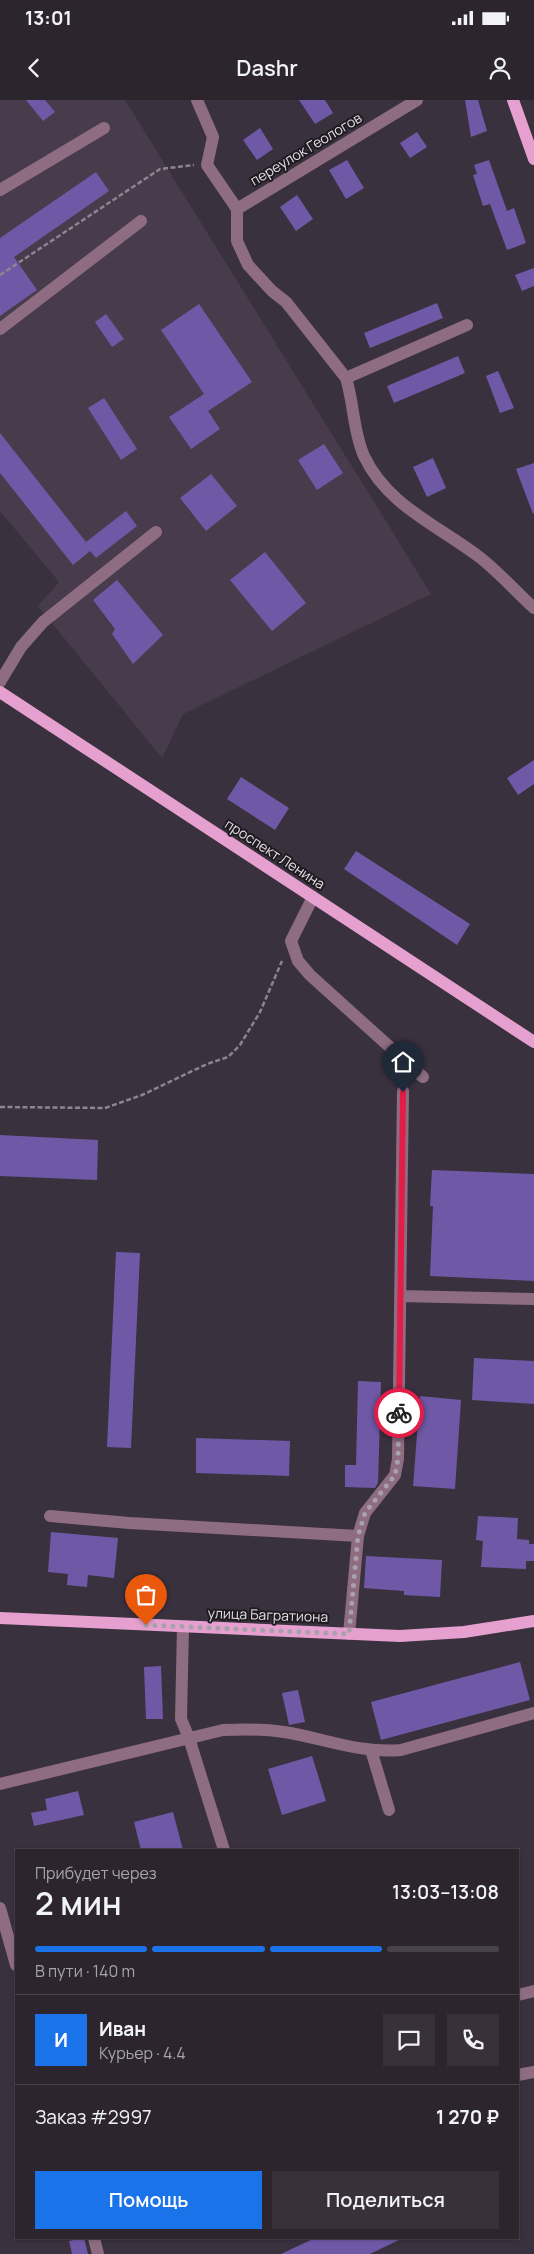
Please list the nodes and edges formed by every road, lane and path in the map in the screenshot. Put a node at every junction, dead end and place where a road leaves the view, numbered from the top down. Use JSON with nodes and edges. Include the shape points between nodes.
{"nodes":[{"id":1,"x":197,"y":100,"type":"edge"},
{"id":2,"x":417,"y":100,"type":"edge"},
{"id":3,"x":513,"y":100,"type":"edge"},
{"id":4,"x":104,"y":128,"type":"dead end"},
{"id":5,"x":534,"y":159,"type":"edge"},
{"id":6,"x":207,"y":165,"type":"junction"},
{"id":7,"x":0,"y":190,"type":"edge"},
{"id":8,"x":237,"y":209,"type":"junction"},
{"id":9,"x":141,"y":221,"type":"dead end"},
{"id":10,"x":0,"y":274,"type":"edge"},
{"id":11,"x":467,"y":325,"type":"dead end"},
{"id":12,"x":0,"y":329,"type":"edge"},
{"id":13,"x":346,"y":378,"type":"junction"},
{"id":14,"x":156,"y":532,"type":"dead end"},
{"id":15,"x":534,"y":608,"type":"edge"},
{"id":16,"x":0,"y":682,"type":"edge"},
{"id":17,"x":0,"y":692,"type":"edge"},
{"id":18,"x":313,"y":897,"type":"junction"},
{"id":19,"x":291,"y":941,"type":"junction"},
{"id":20,"x":534,"y":1042,"type":"edge"},
{"id":21,"x":423,"y":1077,"type":"dead end"},
{"id":22,"x":403,"y":1092,"type":"dead end"},
{"id":23,"x":0,"y":1107,"type":"edge"},
{"id":24,"x":400,"y":1296,"type":"junction"},
{"id":25,"x":534,"y":1299,"type":"edge"},
{"id":26,"x":50,"y":1516,"type":"dead end"},
{"id":27,"x":358,"y":1536,"type":"junction"},
{"id":28,"x":0,"y":1618,"type":"edge"},
{"id":29,"x":534,"y":1621,"type":"edge"},
{"id":30,"x":183,"y":1627,"type":"junction"},
{"id":31,"x":349,"y":1634,"type":"junction"},
{"id":32,"x":534,"y":1713,"type":"edge"},
{"id":33,"x":189,"y":1738,"type":"junction"},
{"id":34,"x":371,"y":1750,"type":"junction"},
{"id":35,"x":0,"y":1784,"type":"edge"},
{"id":36,"x":389,"y":1810,"type":"dead end"},
{"id":37,"x":224,"y":1849,"type":"edge"},
{"id":38,"x":0,"y":1908,"type":"edge"},
{"id":39,"x":15,"y":1961,"type":"edge"},
{"id":40,"x":534,"y":1991,"type":"edge"},
{"id":41,"x":519,"y":1995,"type":"edge"},
{"id":42,"x":534,"y":2072,"type":"edge"},
{"id":43,"x":519,"y":2075,"type":"edge"},
{"id":44,"x":94,"y":2239,"type":"edge"},
{"id":45,"x":98,"y":2254,"type":"edge"}],
"edges":[{"from":1,"to":6,"type":"street","via":[[213,137]]},
{"from":2,"to":8,"type":"street","name":"переулок Геологов"},
{"from":3,"to":5,"type":"main road"},
{"from":4,"to":7,"type":"street"},
{"from":6,"to":8,"type":"street"},
{"from":6,"to":10,"type":"path","via":[[160,169]]},
{"from":8,"to":13,"type":"street","via":[[237,241],[248,265],[286,302]]},
{"from":9,"to":12,"type":"street"},
{"from":11,"to":13,"type":"street"},
{"from":13,"to":15,"type":"street","via":[[355,432],[365,457],[394,497],[478,556]]},
{"from":14,"to":16,"type":"street","via":[[43,622],[21,647]]},
{"from":17,"to":18,"type":"main road","name":"проспект Ленина"},
{"from":18,"to":19,"type":"street"},
{"from":18,"to":20,"type":"main road","name":"проспект Ленина"},
{"from":19,"to":21,"type":"street","via":[[298,960],[310,975]]},
{"from":19,"to":23,"type":"path","via":[[260,1012],[240,1046],[228,1056],[105,1108]]},
{"from":22,"to":24,"type":"street"},
{"from":24,"to":25,"type":"street"},
{"from":24,"to":27,"type":"street","via":[[398,1459],[395,1475],[365,1513]]},
{"from":26,"to":27,"type":"street","via":[[129,1524]]},
{"from":27,"to":31,"type":"street"},
{"from":28,"to":30,"type":"main road","name":"улица Багратиона"},
{"from":29,"to":31,"type":"main road","name":"улица Багратиона","via":[[464,1632],[400,1636]]},
{"from":30,"to":31,"type":"main road","name":"улица Багратиона"},
{"from":30,"to":33,"type":"street","via":[[181,1719]]},
{"from":32,"to":34,"type":"street","via":[[401,1750]]},
{"from":33,"to":34,"type":"street","via":[[223,1730],[253,1729],[285,1732]]},
{"from":33,"to":35,"type":"street"},
{"from":33,"to":37,"type":"street"},
{"from":34,"to":36,"type":"street"},
{"from":38,"to":39,"type":"street"},
{"from":40,"to":41,"type":"street"},
{"from":42,"to":43,"type":"street"},
{"from":44,"to":45,"type":"street"}]}
